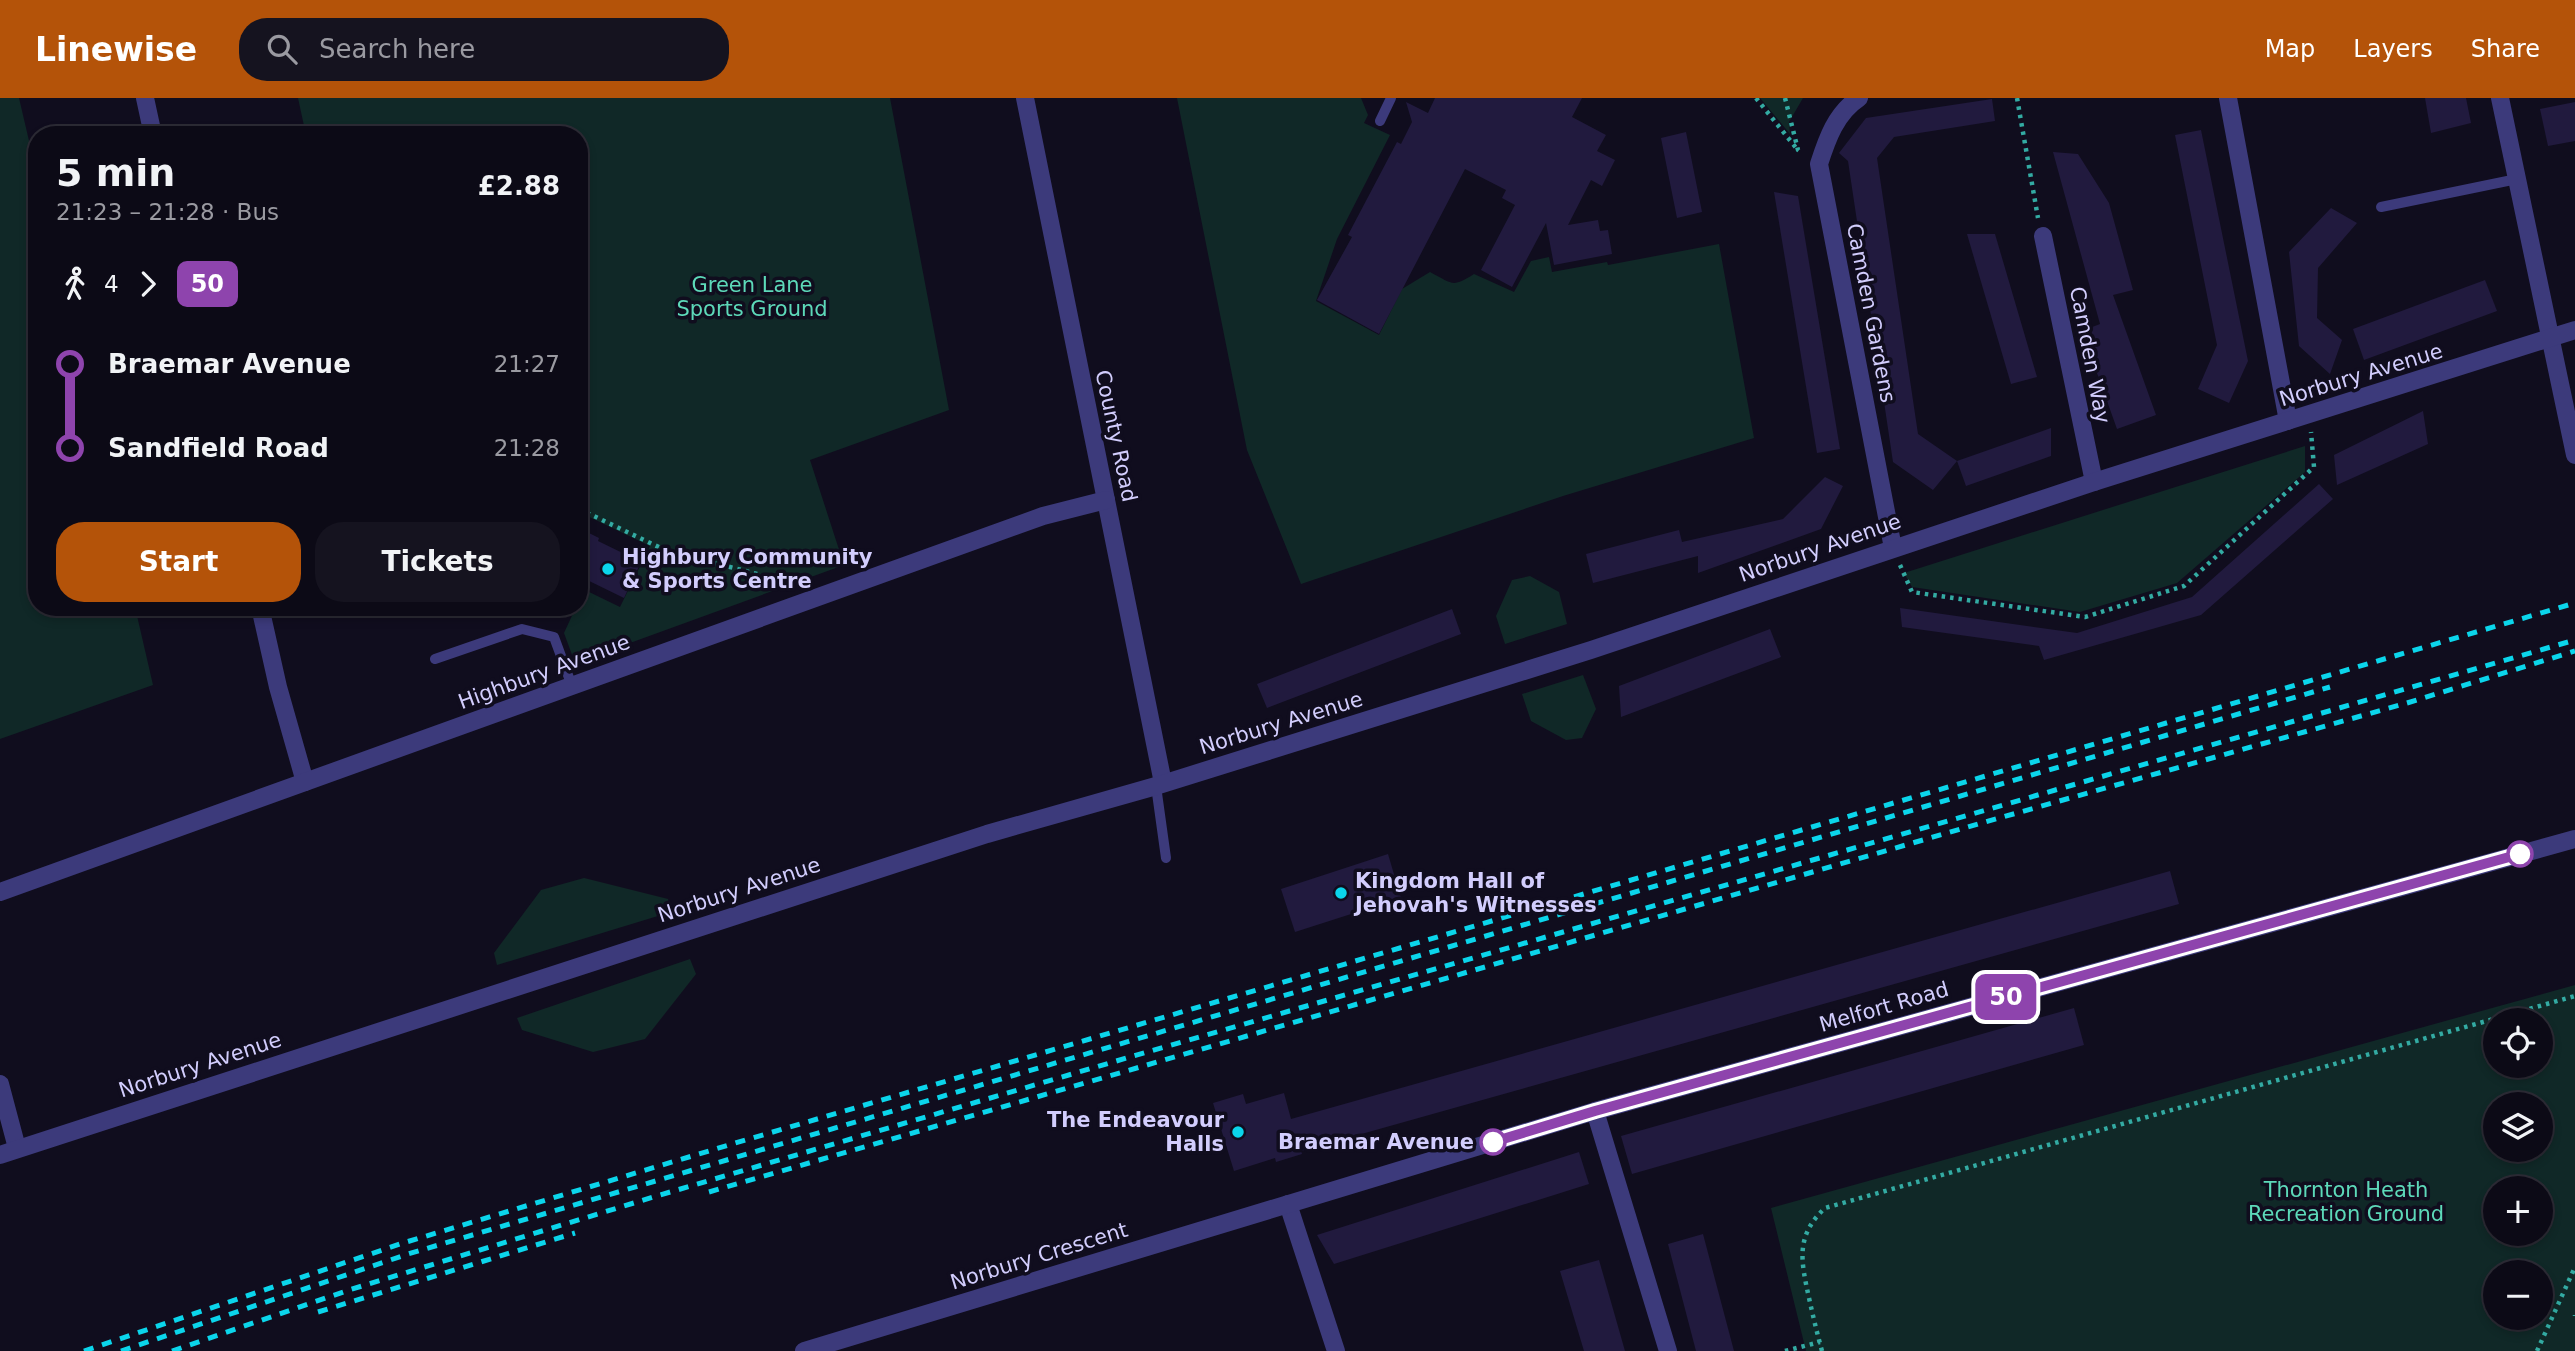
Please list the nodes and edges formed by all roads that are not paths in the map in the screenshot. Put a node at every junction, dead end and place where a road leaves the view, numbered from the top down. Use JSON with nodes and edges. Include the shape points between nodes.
{"nodes":[{"id":1,"x":145,"y":98,"type":"edge"},
{"id":2,"x":1025,"y":98,"type":"edge"},
{"id":3,"x":1391,"y":98,"type":"edge"},
{"id":4,"x":1859,"y":98,"type":"edge"},
{"id":5,"x":2228,"y":98,"type":"edge"},
{"id":6,"x":2500,"y":98,"type":"edge"},
{"id":7,"x":1380,"y":121,"type":"dead end"},
{"id":8,"x":151,"y":126,"type":"edge"},
{"id":9,"x":2517,"y":179,"type":"junction"},
{"id":10,"x":2381,"y":207,"type":"dead end"},
{"id":11,"x":2043,"y":236,"type":"road end"},
{"id":12,"x":2575,"y":330,"type":"edge"},
{"id":13,"x":2549,"y":340,"type":"junction"},
{"id":14,"x":2288,"y":421,"type":"junction"},
{"id":15,"x":2575,"y":455,"type":"edge"},
{"id":16,"x":2094,"y":482,"type":"junction"},
{"id":17,"x":1105,"y":500,"type":"junction"},
{"id":18,"x":1893,"y":548,"type":"junction"},
{"id":19,"x":262,"y":616,"type":"edge"},
{"id":20,"x":435,"y":659,"type":"dead end"},
{"id":21,"x":572,"y":686,"type":"junction"},
{"id":22,"x":305,"y":782,"type":"junction"},
{"id":23,"x":1159,"y":785,"type":"junction"},
{"id":24,"x":2575,"y":839,"type":"edge"},
{"id":25,"x":1166,"y":858,"type":"dead end"},
{"id":26,"x":0,"y":892,"type":"edge"},
{"id":27,"x":0,"y":1084,"type":"edge"},
{"id":28,"x":1595,"y":1111,"type":"junction"},
{"id":29,"x":17,"y":1148,"type":"junction"},
{"id":30,"x":0,"y":1155,"type":"edge"},
{"id":31,"x":1288,"y":1204,"type":"junction"},
{"id":32,"x":804,"y":1351,"type":"edge"},
{"id":33,"x":1336,"y":1351,"type":"edge"},
{"id":34,"x":1668,"y":1351,"type":"edge"}],
"edges":[{"from":1,"to":8,"type":"street"},
{"from":2,"to":17,"type":"street","name":"County Road"},
{"from":3,"to":7,"type":"lane"},
{"from":4,"to":18,"type":"street","name":"Camden Gardens","via":[[1848,105],[1828,135],[1819,164]]},
{"from":5,"to":14,"type":"street"},
{"from":6,"to":9,"type":"street"},
{"from":9,"to":10,"type":"lane"},
{"from":9,"to":13,"type":"street"},
{"from":11,"to":16,"type":"street","name":"Camden Way"},
{"from":12,"to":13,"type":"street","name":"Norbury Avenue"},
{"from":13,"to":14,"type":"street","name":"Norbury Avenue"},
{"from":13,"to":15,"type":"street"},
{"from":14,"to":16,"type":"street","name":"Norbury Avenue"},
{"from":16,"to":18,"type":"street","name":"Norbury Avenue"},
{"from":17,"to":21,"type":"street","name":"Highbury Avenue","via":[[1043,516]]},
{"from":17,"to":23,"type":"street","name":"County Road"},
{"from":18,"to":23,"type":"street","name":"Norbury Avenue","via":[[1591,650]]},
{"from":19,"to":22,"type":"street"},
{"from":20,"to":21,"type":"lane","via":[[522,629],[554,637]]},
{"from":21,"to":22,"type":"street","name":"Highbury Avenue"},
{"from":22,"to":26,"type":"street","name":"Highbury Avenue"},
{"from":23,"to":25,"type":"lane"},
{"from":23,"to":29,"type":"street","name":"Norbury Avenue","via":[[987,834]]},
{"from":24,"to":28,"type":"street","name":"Melfort Road"},
{"from":27,"to":29,"type":"street"},
{"from":28,"to":31,"type":"street","name":"Melfort Road"},
{"from":28,"to":34,"type":"street"},
{"from":29,"to":30,"type":"street","name":"Norbury Avenue"},
{"from":31,"to":32,"type":"street","name":"Norbury Crescent"},
{"from":31,"to":33,"type":"street"}]}
